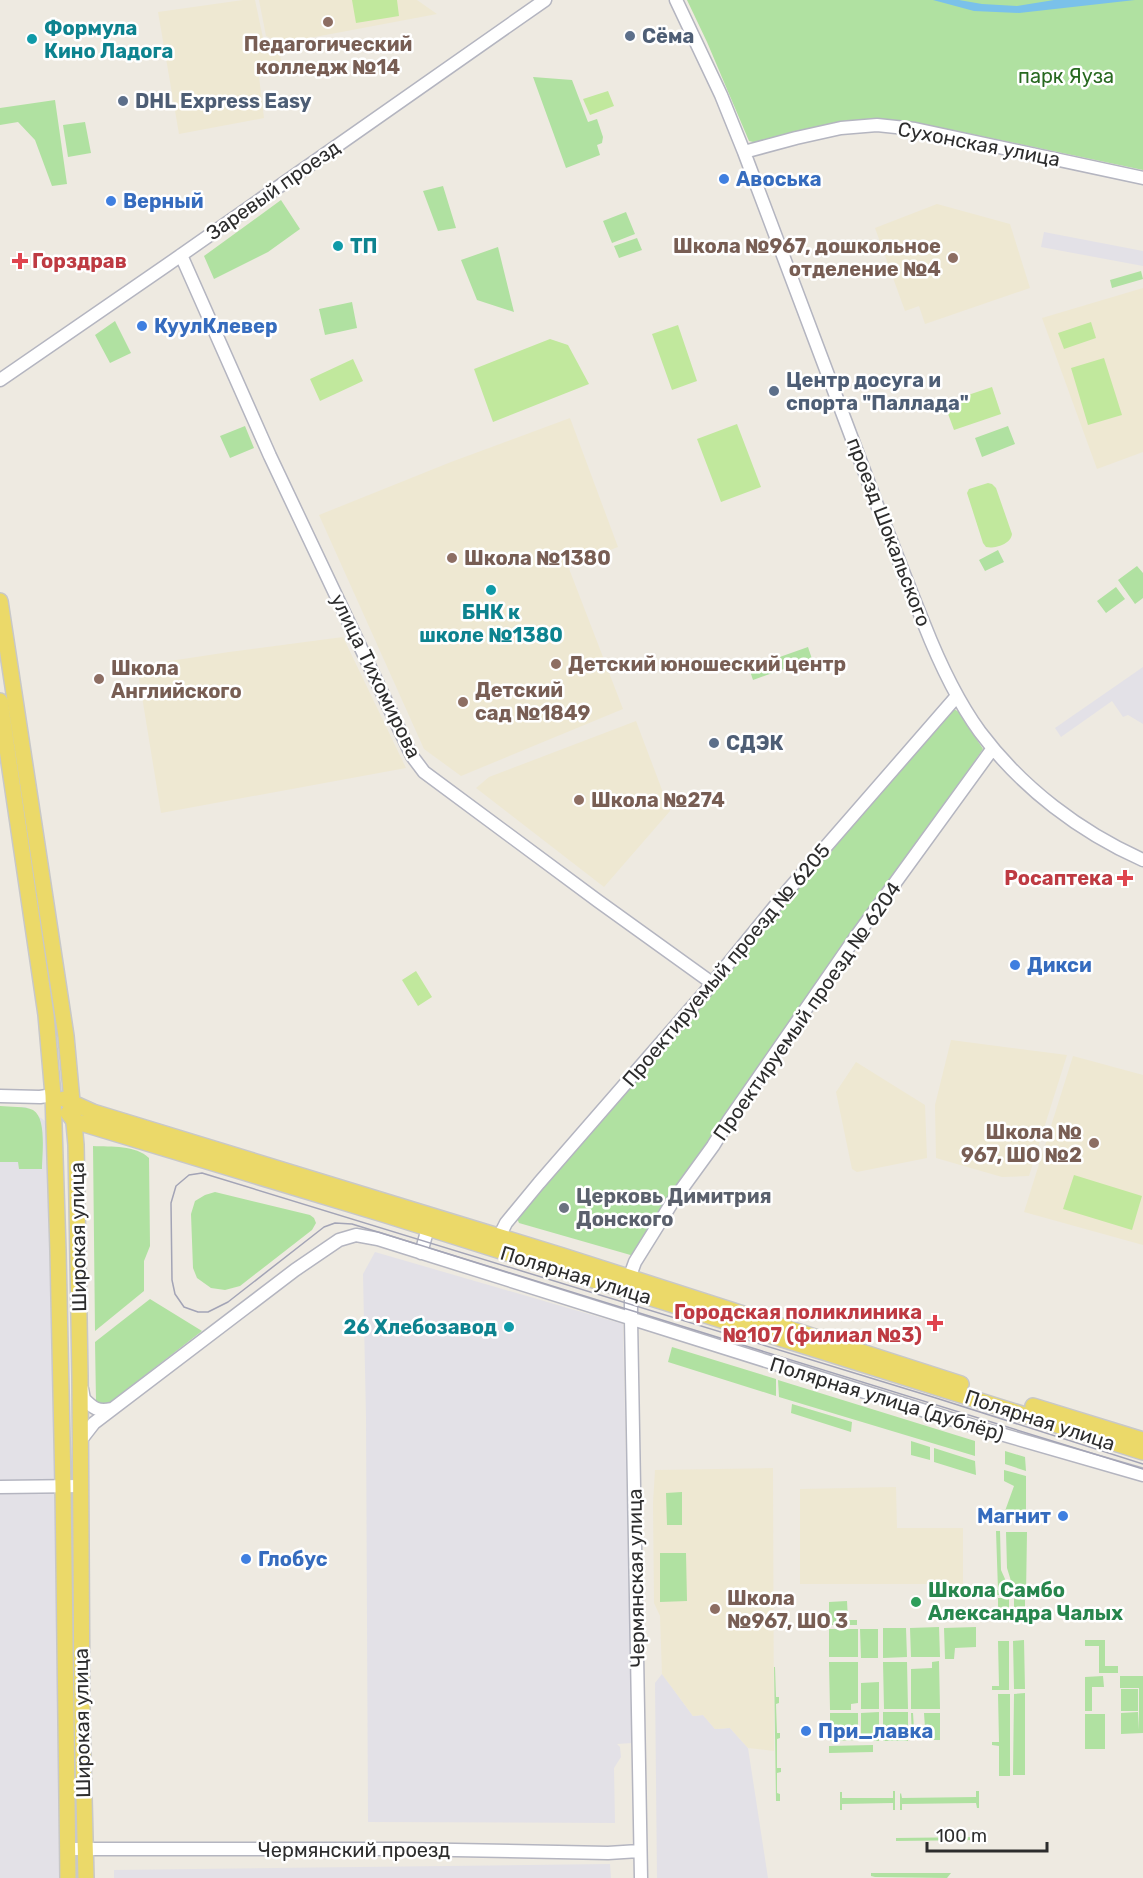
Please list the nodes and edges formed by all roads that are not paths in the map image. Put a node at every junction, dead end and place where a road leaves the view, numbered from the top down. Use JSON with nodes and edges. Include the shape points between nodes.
{"nodes":[{"id":1,"x":545,"y":0,"type":"edge"},
{"id":2,"x":676,"y":0,"type":"edge"},
{"id":3,"x":744,"y":153,"type":"junction"},
{"id":4,"x":1143,"y":178,"type":"edge"},
{"id":5,"x":181,"y":255,"type":"junction"},
{"id":6,"x":0,"y":380,"type":"edge"},
{"id":7,"x":0,"y":601,"type":"edge"},
{"id":8,"x":2,"y":626,"type":"edge"},
{"id":9,"x":5,"y":666,"type":"edge"},
{"id":10,"x":957,"y":696,"type":"junction"},
{"id":11,"x":0,"y":701,"type":"edge"},
{"id":12,"x":993,"y":748,"type":"junction"},
{"id":13,"x":1143,"y":860,"type":"edge"},
{"id":14,"x":712,"y":983,"type":"junction"},
{"id":15,"x":53,"y":1095,"type":"junction"},
{"id":16,"x":0,"y":1096,"type":"edge"},
{"id":17,"x":72,"y":1101,"type":"junction"},
{"id":18,"x":74,"y":1121,"type":"junction"},
{"id":19,"x":428,"y":1228,"type":"junction"},
{"id":20,"x":499,"y":1237,"type":"junction"},
{"id":21,"x":421,"y":1253,"type":"junction"},
{"id":22,"x":632,"y":1285,"type":"junction"},
{"id":23,"x":631,"y":1319,"type":"junction"},
{"id":24,"x":80,"y":1376,"type":"junction"},
{"id":25,"x":112,"y":1409,"type":"junction"},
{"id":26,"x":1143,"y":1440,"type":"edge"},
{"id":27,"x":80,"y":1441,"type":"junction"},
{"id":28,"x":1143,"y":1452,"type":"edge"},
{"id":29,"x":1143,"y":1475,"type":"edge"},
{"id":30,"x":63,"y":1486,"type":"junction"},
{"id":31,"x":81,"y":1486,"type":"junction"},
{"id":32,"x":0,"y":1487,"type":"edge"},
{"id":33,"x":68,"y":1849,"type":"junction"},
{"id":34,"x":85,"y":1850,"type":"junction"},
{"id":35,"x":639,"y":1851,"type":"junction"},
{"id":36,"x":68,"y":1878,"type":"edge"},
{"id":37,"x":86,"y":1878,"type":"edge"},
{"id":38,"x":641,"y":1878,"type":"edge"}],
"edges":[{"from":1,"to":5,"type":"street","name":"Заревый проезд"},
{"from":2,"to":3,"type":"street","name":"проезд Шокальского"},
{"from":3,"to":4,"type":"street","name":"Сухонская улица","via":[[841,128],[877,126],[915,129]]},
{"from":3,"to":10,"type":"street","name":"проезд Шокальского","via":[[905,576]]},
{"from":5,"to":6,"type":"street","name":"Заревый проезд"},
{"from":5,"to":14,"type":"street","name":"улица Тихомирова","via":[[412,756],[424,772]]},
{"from":7,"to":8,"type":"main road","name":"Широкая улица"},
{"from":8,"to":9,"type":"main road","name":"Широкая улица"},
{"from":9,"to":17,"type":"main road","name":"Широкая улица","via":[[66,1036]]},
{"from":10,"to":12,"type":"street","name":"проезд Шокальского"},
{"from":10,"to":14,"type":"street","name":"Проектируемый проезд № 6205"},
{"from":11,"to":15,"type":"main road","name":"Широкая улица","via":[[46,1015]]},
{"from":12,"to":13,"type":"street","name":"проезд Шокальского","via":[[1061,812]]},
{"from":12,"to":22,"type":"street","name":"Проектируемый проезд № 6204","via":[[855,938],[673,1201],[634,1262]]},
{"from":14,"to":20,"type":"street","name":"Проектируемый проезд № 6205","via":[[539,1183]]},
{"from":15,"to":16,"type":"street","name":"Полярная улица"},
{"from":15,"to":17,"type":"main road","name":"Полярная улица"},
{"from":15,"to":18,"type":"main road"},
{"from":15,"to":30,"type":"main road","name":"Широкая улица"},
{"from":17,"to":18,"type":"main road","name":"Широкая улица"},
{"from":17,"to":20,"type":"main road","name":"Полярная улица","via":[[93,1112]]},
{"from":18,"to":19,"type":"main road","name":"Полярная улица"},
{"from":18,"to":24,"type":"main road","name":"Широкая улица"},
{"from":19,"to":21,"type":"street"},
{"from":19,"to":22,"type":"main road","name":"Полярная улица"},
{"from":20,"to":22,"type":"main road","name":"Полярная улица"},
{"from":21,"to":23,"type":"street","name":"Полярная улица (дублёр)"},
{"from":21,"to":25,"type":"street","name":"Полярная улица (дублёр)","via":[[356,1235],[339,1240]]},
{"from":22,"to":23,"type":"street","name":"Чермянская улица"},
{"from":22,"to":26,"type":"main road","name":"Полярная улица","via":[[715,1306]]},
{"from":22,"to":28,"type":"main road","name":"Полярная улица"},
{"from":23,"to":29,"type":"street","name":"Полярная улица (дублёр)"},
{"from":23,"to":35,"type":"street","name":"Чермянская улица"},
{"from":24,"to":25,"type":"street","via":[[84,1400],[101,1411]]},
{"from":24,"to":27,"type":"main road","name":"Широкая улица"},
{"from":25,"to":27,"type":"street"},
{"from":27,"to":31,"type":"main road","name":"Широкая улица"},
{"from":30,"to":31,"type":"street"},
{"from":30,"to":32,"type":"street"},
{"from":30,"to":33,"type":"main road","name":"Широкая улица"},
{"from":31,"to":34,"type":"main road","name":"Широкая улица"},
{"from":33,"to":34,"type":"street","name":"Чермянский проезд"},
{"from":33,"to":36,"type":"main road","name":"Широкая улица"},
{"from":34,"to":35,"type":"street","name":"Чермянский проезд"},
{"from":34,"to":37,"type":"main road","name":"Широкая улица"},
{"from":35,"to":38,"type":"street","name":"Чермянская улица"}]}
